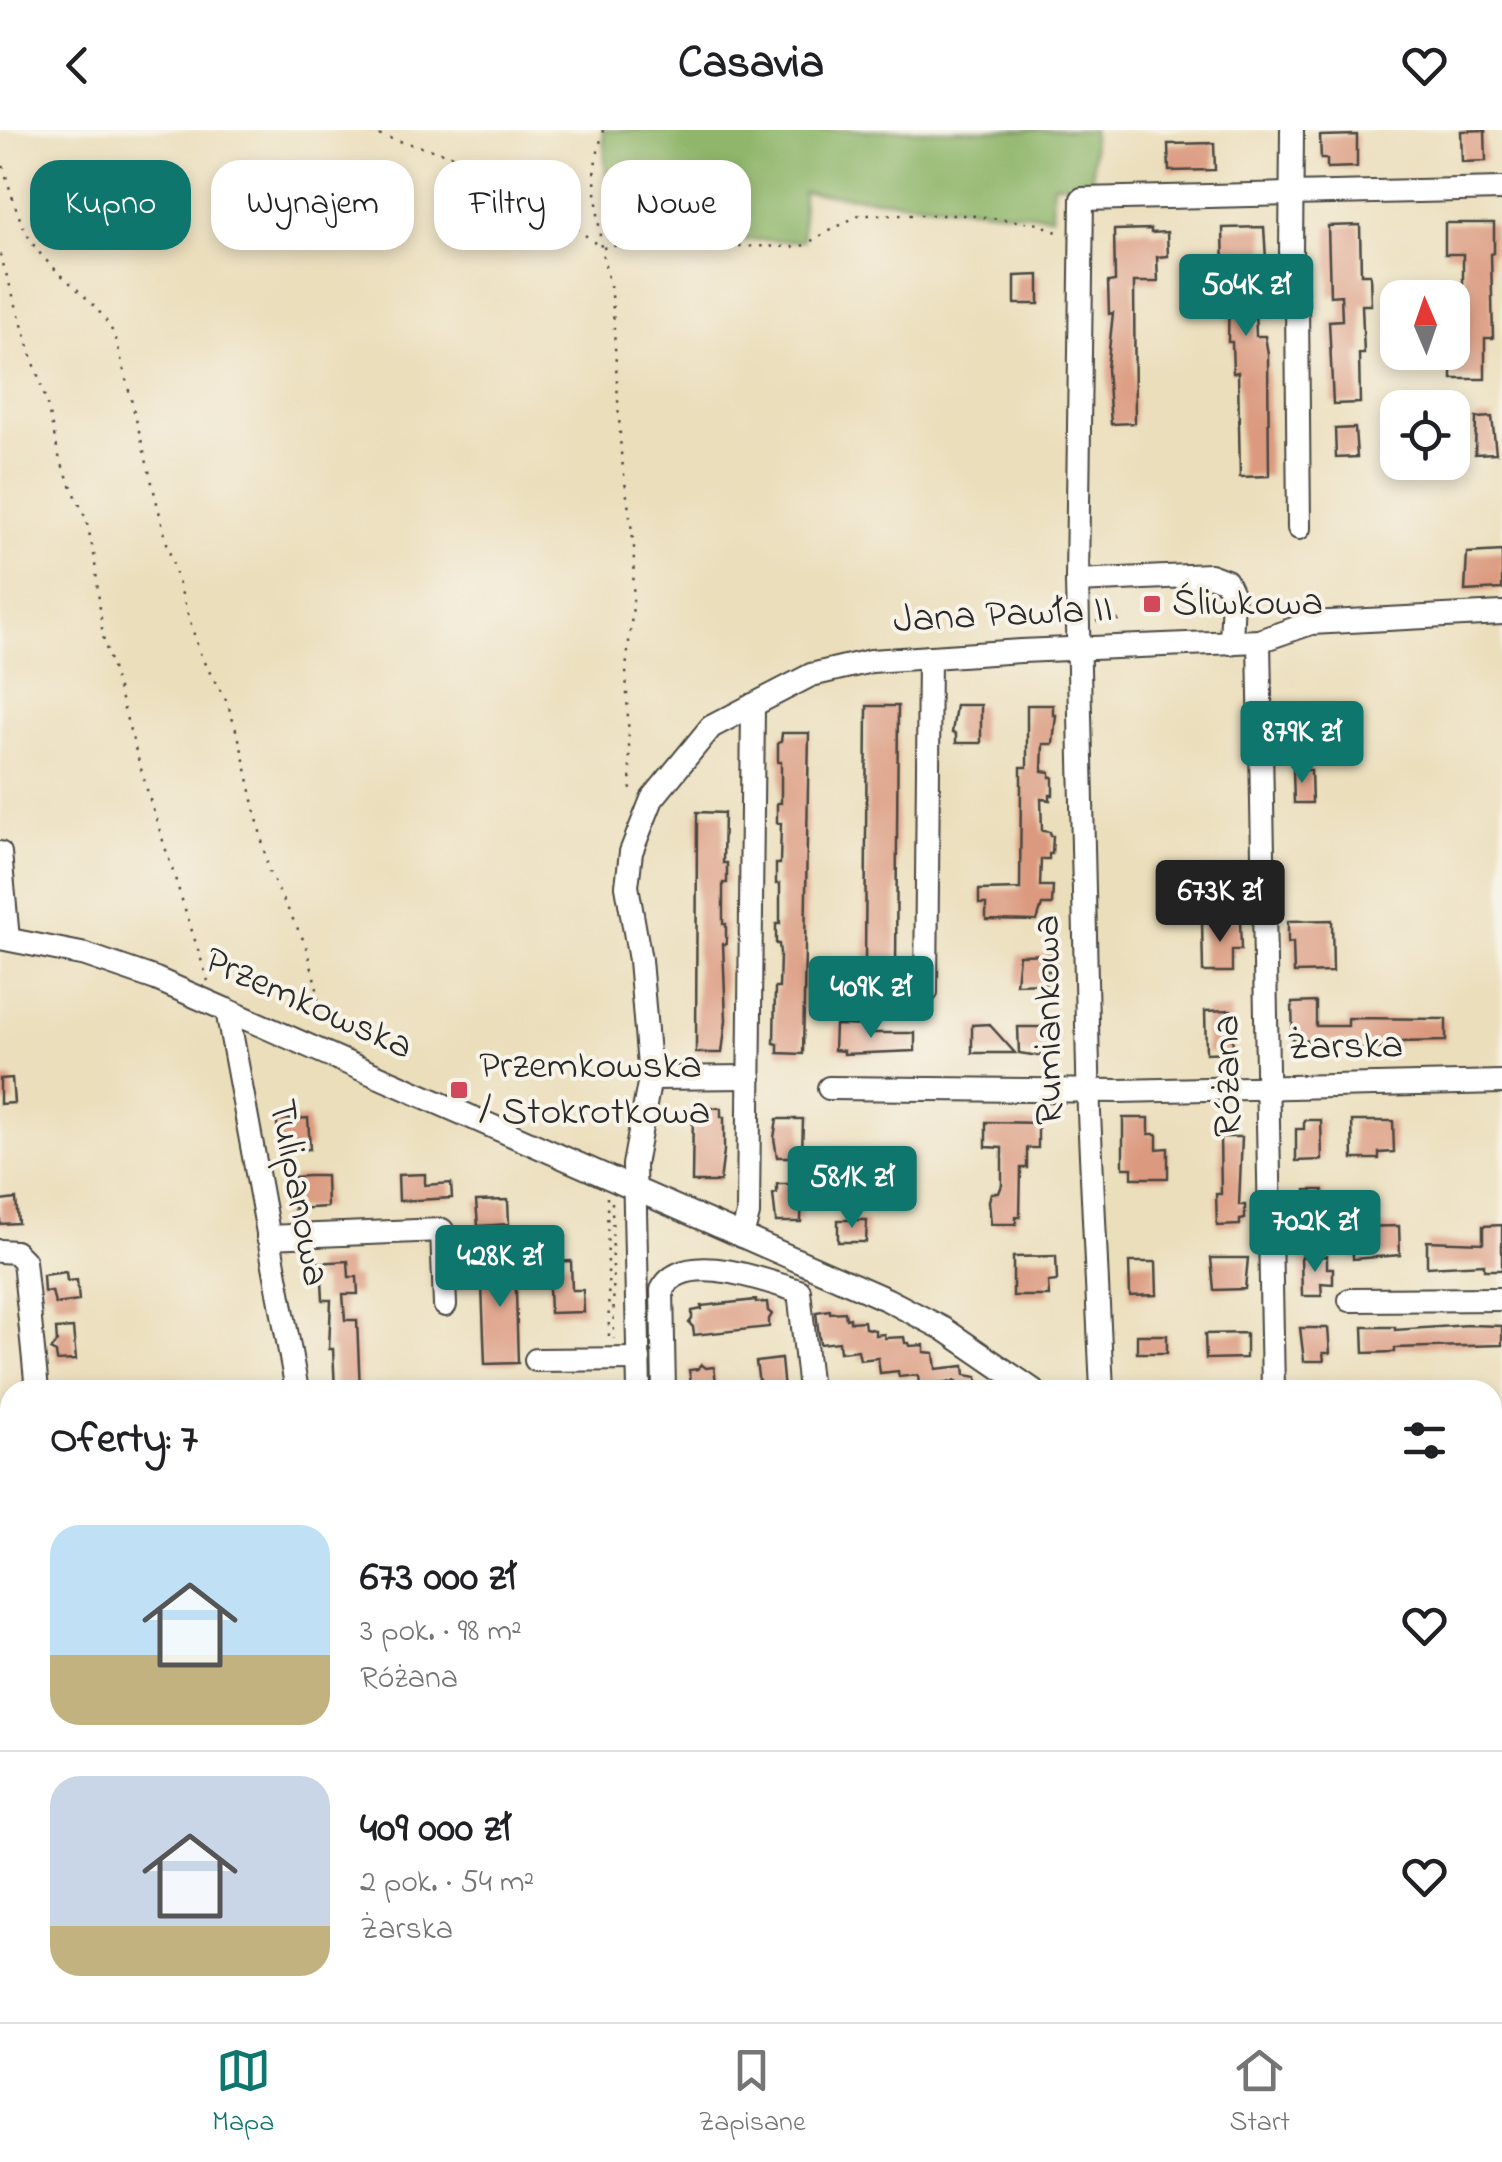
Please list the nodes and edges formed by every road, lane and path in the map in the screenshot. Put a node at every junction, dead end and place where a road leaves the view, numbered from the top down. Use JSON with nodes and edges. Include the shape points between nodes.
{"nodes":[{"id":1,"x":358,"y":130,"type":"edge"},
{"id":2,"x":603,"y":130,"type":"edge"},
{"id":3,"x":1292,"y":130,"type":"edge"},
{"id":4,"x":0,"y":156,"type":"edge"},
{"id":5,"x":1502,"y":189,"type":"edge"},
{"id":6,"x":1291,"y":194,"type":"junction"},
{"id":7,"x":1080,"y":237,"type":"junction"},
{"id":8,"x":751,"y":246,"type":"edge"},
{"id":9,"x":601,"y":248,"type":"joint"},
{"id":10,"x":601,"y":250,"type":"edge"},
{"id":11,"x":0,"y":254,"type":"edge"},
{"id":12,"x":1299,"y":528,"type":"dead end"},
{"id":13,"x":1076,"y":581,"type":"junction"},
{"id":14,"x":1502,"y":613,"type":"edge"},
{"id":15,"x":1260,"y":642,"type":"junction"},
{"id":16,"x":1231,"y":643,"type":"junction"},
{"id":17,"x":1079,"y":648,"type":"junction"},
{"id":18,"x":929,"y":657,"type":"junction"},
{"id":19,"x":752,"y":705,"type":"junction"},
{"id":20,"x":631,"y":804,"type":"dead end"},
{"id":21,"x":0,"y":861,"type":"edge"},
{"id":22,"x":4,"y":938,"type":"edge"},
{"id":23,"x":834,"y":990,"type":"dead end"},
{"id":24,"x":217,"y":1006,"type":"junction"},
{"id":25,"x":314,"y":1047,"type":"junction"},
{"id":26,"x":650,"y":1078,"type":"junction"},
{"id":27,"x":750,"y":1078,"type":"junction"},
{"id":28,"x":1502,"y":1082,"type":"edge"},
{"id":29,"x":1266,"y":1087,"type":"junction"},
{"id":30,"x":829,"y":1088,"type":"dead end"},
{"id":31,"x":1089,"y":1090,"type":"junction"},
{"id":32,"x":607,"y":1188,"type":"dead end"},
{"id":33,"x":628,"y":1192,"type":"junction"},
{"id":34,"x":742,"y":1236,"type":"junction"},
{"id":35,"x":268,"y":1237,"type":"junction"},
{"id":36,"x":0,"y":1251,"type":"edge"},
{"id":37,"x":795,"y":1259,"type":"junction"},
{"id":38,"x":798,"y":1291,"type":"junction"},
{"id":39,"x":1502,"y":1299,"type":"edge"},
{"id":40,"x":1350,"y":1300,"type":"dead end"},
{"id":41,"x":444,"y":1305,"type":"dead end"},
{"id":42,"x":612,"y":1359,"type":"junction"},
{"id":43,"x":639,"y":1359,"type":"junction"},
{"id":44,"x":536,"y":1360,"type":"dead end"},
{"id":45,"x":36,"y":1380,"type":"edge"},
{"id":46,"x":294,"y":1380,"type":"edge"},
{"id":47,"x":639,"y":1380,"type":"edge"},
{"id":48,"x":664,"y":1380,"type":"edge"},
{"id":49,"x":809,"y":1380,"type":"edge"},
{"id":50,"x":1018,"y":1380,"type":"edge"},
{"id":51,"x":1102,"y":1380,"type":"edge"},
{"id":52,"x":1273,"y":1380,"type":"edge"}],
"edges":[{"from":1,"to":9,"type":"path","via":[[451,154],[549,206]]},
{"from":2,"to":9,"type":"path","via":[[594,169]]},
{"from":3,"to":6,"type":"street"},
{"from":4,"to":25,"type":"path","via":[[30,240],[102,312],[116,339],[196,641],[240,742],[269,872],[306,945],[318,994]]},
{"from":5,"to":6,"type":"street"},
{"from":6,"to":7,"type":"street","via":[[1082,199]]},
{"from":6,"to":12,"type":"street"},
{"from":7,"to":8,"type":"path","via":[[1040,224],[967,215],[858,215],[800,247]]},
{"from":7,"to":13,"type":"street"},
{"from":10,"to":20,"type":"path","via":[[612,294],[620,453],[634,546],[626,669]]},
{"from":11,"to":24,"type":"path","via":[[60,460],[86,520],[103,637]]},
{"from":13,"to":16,"type":"street","via":[[1210,574],[1226,581],[1233,596]]},
{"from":13,"to":17,"type":"street"},
{"from":14,"to":15,"type":"street","name":"Jana Pawła II","via":[[1310,623]]},
{"from":15,"to":16,"type":"street","name":"Jana Pawła II"},
{"from":15,"to":29,"type":"street","name":"Różana"},
{"from":16,"to":17,"type":"street","name":"Jana Pawła II"},
{"from":17,"to":18,"type":"street","name":"Jana Pawła II"},
{"from":17,"to":31,"type":"street","name":"Rumiankowa"},
{"from":18,"to":19,"type":"street","name":"Jana Pawła II","via":[[812,675]]},
{"from":18,"to":23,"type":"street","via":[[926,992]]},
{"from":19,"to":26,"type":"street","name":"Jana Pawła II","via":[[710,727],[668,775],[630,852],[627,886]]},
{"from":19,"to":27,"type":"street"},
{"from":21,"to":22,"type":"street"},
{"from":22,"to":24,"type":"street","name":"Przemkowska","via":[[100,959]]},
{"from":24,"to":25,"type":"street","name":"Przemkowska"},
{"from":24,"to":35,"type":"street","name":"Tulipanowa"},
{"from":25,"to":33,"type":"street","name":"Przemkowska"},
{"from":26,"to":27,"type":"street"},
{"from":26,"to":33,"type":"street","name":"Jana Pawła II"},
{"from":27,"to":34,"type":"street"},
{"from":28,"to":29,"type":"street","name":"Żarska"},
{"from":29,"to":31,"type":"street","name":"Żarska"},
{"from":29,"to":52,"type":"street","name":"Różana"},
{"from":30,"to":31,"type":"street","name":"Żarska"},
{"from":31,"to":51,"type":"street","name":"Rumiankowa"},
{"from":32,"to":42,"type":"path"},
{"from":33,"to":34,"type":"street","name":"Przemkowska"},
{"from":33,"to":42,"type":"path","via":[[612,1201]]},
{"from":33,"to":43,"type":"street","name":"Jana Pawła II"},
{"from":34,"to":37,"type":"street","name":"Przemkowska"},
{"from":35,"to":41,"type":"street","via":[[442,1230]]},
{"from":35,"to":46,"type":"street","name":"Tulipanowa"},
{"from":36,"to":45,"type":"street","via":[[24,1261]]},
{"from":37,"to":38,"type":"street"},
{"from":37,"to":50,"type":"street","name":"Przemkowska","via":[[944,1329]]},
{"from":38,"to":48,"type":"street","via":[[726,1269],[674,1274],[662,1290]]},
{"from":38,"to":49,"type":"street"},
{"from":39,"to":40,"type":"street"},
{"from":42,"to":43,"type":"street"},
{"from":42,"to":44,"type":"street"},
{"from":43,"to":47,"type":"street","name":"Jana Pawła II"}]}
